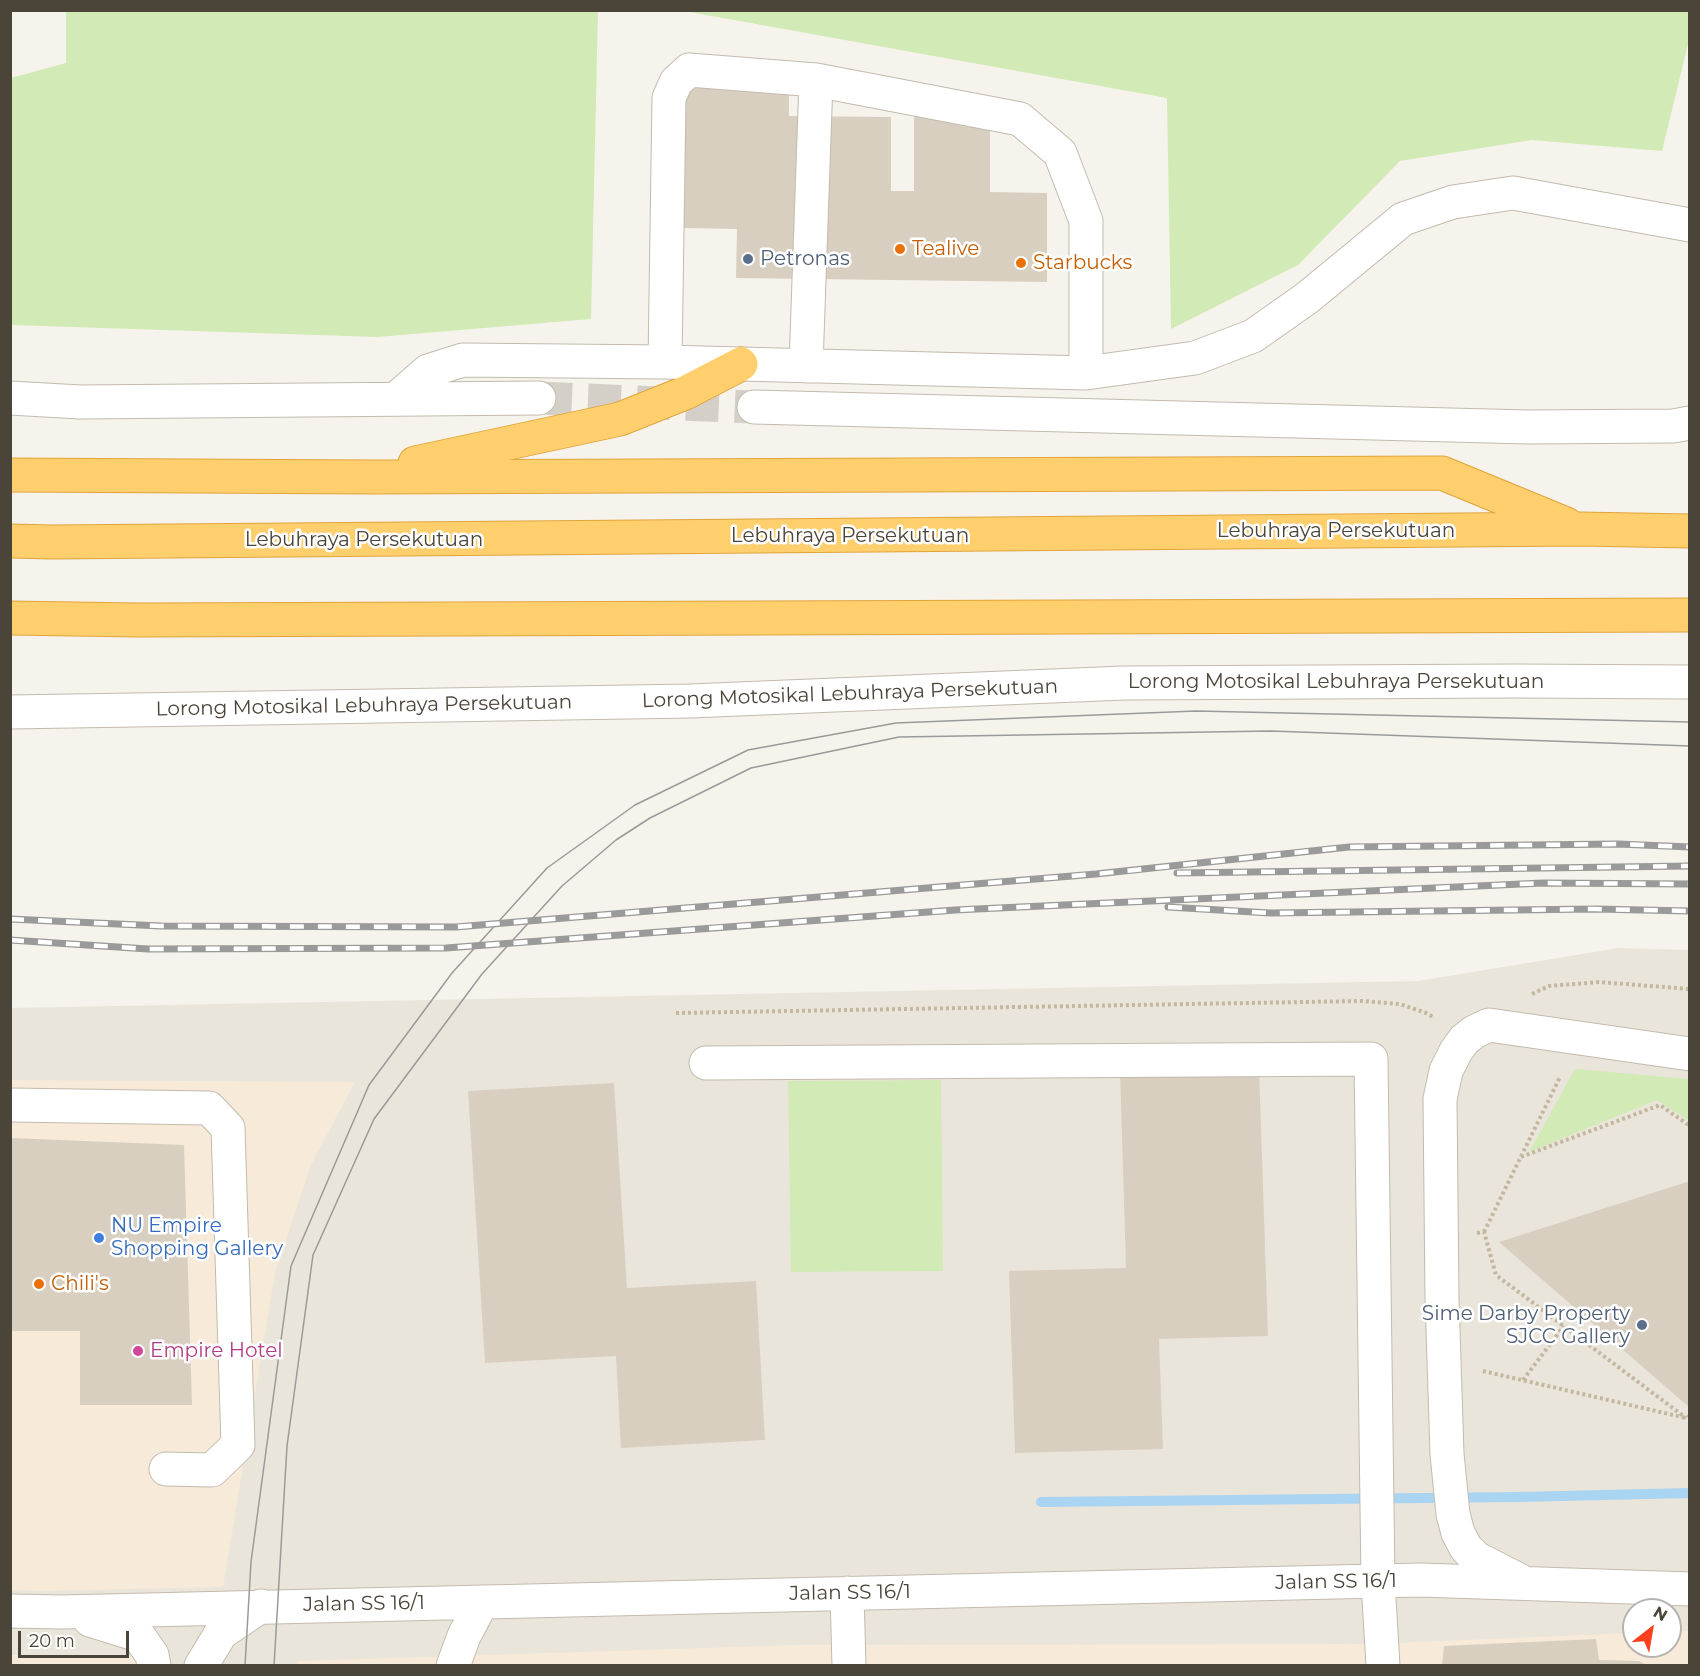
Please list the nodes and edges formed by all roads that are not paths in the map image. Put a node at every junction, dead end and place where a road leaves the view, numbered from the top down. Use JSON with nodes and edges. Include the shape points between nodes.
{"nodes":[{"id":1,"x":816,"y":80,"type":"junction"},
{"id":2,"x":1689,"y":225,"type":"edge"},
{"id":3,"x":665,"y":362,"type":"junction"},
{"id":4,"x":741,"y":364,"type":"junction"},
{"id":5,"x":806,"y":366,"type":"junction"},
{"id":6,"x":1086,"y":373,"type":"junction"},
{"id":7,"x":10,"y":398,"type":"edge"},
{"id":8,"x":539,"y":398,"type":"tunnel mouth"},
{"id":9,"x":396,"y":399,"type":"junction"},
{"id":10,"x":754,"y":407,"type":"tunnel mouth"},
{"id":11,"x":1689,"y":423,"type":"edge"},
{"id":12,"x":10,"y":475,"type":"edge"},
{"id":13,"x":373,"y":477,"type":"junction"},
{"id":14,"x":1579,"y":530,"type":"junction"},
{"id":15,"x":1689,"y":531,"type":"edge"},
{"id":16,"x":10,"y":541,"type":"edge"},
{"id":17,"x":1689,"y":615,"type":"edge"},
{"id":18,"x":10,"y":618,"type":"edge"},
{"id":19,"x":1689,"y":682,"type":"edge"},
{"id":20,"x":10,"y":712,"type":"edge"},
{"id":21,"x":1689,"y":1054,"type":"edge"},
{"id":22,"x":706,"y":1063,"type":"dead end"},
{"id":23,"x":10,"y":1105,"type":"edge"},
{"id":24,"x":166,"y":1469,"type":"dead end"},
{"id":25,"x":1378,"y":1581,"type":"junction"},
{"id":26,"x":1532,"y":1585,"type":"junction"},
{"id":27,"x":1689,"y":1589,"type":"edge"},
{"id":28,"x":847,"y":1593,"type":"junction"},
{"id":29,"x":482,"y":1602,"type":"junction"},
{"id":30,"x":261,"y":1606,"type":"junction"},
{"id":31,"x":10,"y":1611,"type":"edge"},
{"id":32,"x":62,"y":1612,"type":"junction"},
{"id":33,"x":154,"y":1665,"type":"edge"},
{"id":34,"x":201,"y":1665,"type":"edge"},
{"id":35,"x":453,"y":1665,"type":"edge"},
{"id":36,"x":849,"y":1665,"type":"edge"},
{"id":37,"x":1383,"y":1665,"type":"edge"}],
"edges":[{"from":1,"to":3,"type":"street","via":[[689,70],[676,82],[669,98]]},
{"from":1,"to":5,"type":"street"},
{"from":1,"to":6,"type":"street","via":[[1020,119],[1060,153],[1086,221]]},
{"from":2,"to":6,"type":"street","via":[[1513,193],[1453,202],[1403,219],[1307,298],[1253,336],[1195,358]]},
{"from":3,"to":4,"type":"street"},
{"from":3,"to":9,"type":"street","via":[[463,360],[428,371]]},
{"from":4,"to":5,"type":"street"},
{"from":4,"to":13,"type":"highway","via":[[685,393],[620,419],[422,461]]},
{"from":5,"to":6,"type":"street"},
{"from":7,"to":9,"type":"street","via":[[80,402]]},
{"from":8,"to":9,"type":"street"},
{"from":10,"to":11,"type":"street","via":[[1528,427]]},
{"from":12,"to":13,"type":"highway"},
{"from":13,"to":14,"type":"highway","via":[[1442,473]]},
{"from":14,"to":15,"type":"highway","name":"Lebuhraya Persekutuan"},
{"from":14,"to":16,"type":"highway","name":"Lebuhraya Persekutuan"},
{"from":17,"to":18,"type":"highway"},
{"from":19,"to":20,"type":"street","name":"Lorong Motosikal Lebuhraya Persekutuan","via":[[1124,683],[690,701]]},
{"from":21,"to":26,"type":"street","via":[[1490,1025],[1464,1040],[1446,1071],[1440,1099],[1442,1237],[1447,1454],[1453,1514],[1458,1533],[1476,1558]]},
{"from":22,"to":25,"type":"street","via":[[1371,1059]]},
{"from":23,"to":24,"type":"street","via":[[209,1108],[228,1128],[238,1446],[212,1470]]},
{"from":25,"to":26,"type":"street","name":"Jalan SS 16/1"},
{"from":25,"to":28,"type":"street","name":"Jalan SS 16/1"},
{"from":25,"to":37,"type":"street"},
{"from":26,"to":27,"type":"street","name":"Jalan SS 16/1"},
{"from":28,"to":29,"type":"street","name":"Jalan SS 16/1"},
{"from":28,"to":36,"type":"street"},
{"from":29,"to":30,"type":"street","name":"Jalan SS 16/1"},
{"from":29,"to":35,"type":"street"},
{"from":30,"to":32,"type":"street","name":"Jalan SS 16/1"},
{"from":30,"to":34,"type":"street","via":[[221,1633]]},
{"from":31,"to":32,"type":"street","name":"Jalan SS 16/1"},
{"from":32,"to":33,"type":"street","via":[[138,1635]]}]}
